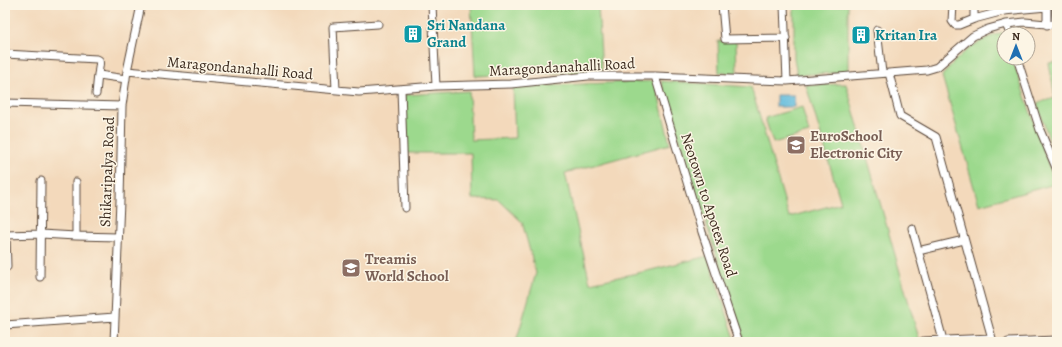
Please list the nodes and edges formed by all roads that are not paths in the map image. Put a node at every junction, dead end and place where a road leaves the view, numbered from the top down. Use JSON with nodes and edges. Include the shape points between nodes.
{"nodes":[{"id":1,"x":141,"y":5,"type":"edge"},
{"id":2,"x":432,"y":5,"type":"edge"},
{"id":3,"x":722,"y":5,"type":"edge"},
{"id":4,"x":784,"y":5,"type":"edge"},
{"id":5,"x":953,"y":5,"type":"edge"},
{"id":6,"x":974,"y":5,"type":"edge"},
{"id":7,"x":1056,"y":5,"type":"edge"},
{"id":8,"x":1029,"y":6,"type":"edge"},
{"id":9,"x":1004,"y":8,"type":"edge"},
{"id":10,"x":1045,"y":8,"type":"edge"},
{"id":11,"x":974,"y":19,"type":"junction"},
{"id":12,"x":378,"y":24,"type":"dead end"},
{"id":13,"x":1006,"y":24,"type":"joint"},
{"id":14,"x":1047,"y":25,"type":"junction"},
{"id":15,"x":1056,"y":25,"type":"edge"},
{"id":16,"x":877,"y":30,"type":"dead end"},
{"id":17,"x":786,"y":38,"type":"junction"},
{"id":18,"x":5,"y":54,"type":"edge"},
{"id":19,"x":1020,"y":66,"type":"edge"},
{"id":20,"x":127,"y":71,"type":"junction"},
{"id":21,"x":885,"y":73,"type":"junction"},
{"id":22,"x":98,"y":74,"type":"junction"},
{"id":23,"x":655,"y":76,"type":"junction"},
{"id":24,"x":126,"y":79,"type":"junction"},
{"id":25,"x":787,"y":81,"type":"junction"},
{"id":26,"x":436,"y":86,"type":"junction"},
{"id":27,"x":401,"y":89,"type":"junction"},
{"id":28,"x":336,"y":90,"type":"junction"},
{"id":29,"x":96,"y":94,"type":"dead end"},
{"id":30,"x":5,"y":104,"type":"edge"},
{"id":31,"x":122,"y":106,"type":"junction"},
{"id":32,"x":1057,"y":170,"type":"edge"},
{"id":33,"x":41,"y":181,"type":"dead end"},
{"id":34,"x":76,"y":182,"type":"dead end"},
{"id":35,"x":405,"y":208,"type":"dead end"},
{"id":36,"x":912,"y":228,"type":"dead end"},
{"id":37,"x":41,"y":234,"type":"junction"},
{"id":38,"x":6,"y":235,"type":"edge"},
{"id":39,"x":76,"y":236,"type":"junction"},
{"id":40,"x":118,"y":237,"type":"junction"},
{"id":41,"x":964,"y":240,"type":"junction"},
{"id":42,"x":918,"y":251,"type":"junction"},
{"id":43,"x":6,"y":267,"type":"dead end"},
{"id":44,"x":40,"y":277,"type":"dead end"},
{"id":45,"x":115,"y":317,"type":"junction"},
{"id":46,"x":5,"y":325,"type":"edge"},
{"id":47,"x":943,"y":340,"type":"junction"},
{"id":48,"x":992,"y":340,"type":"edge"},
{"id":49,"x":1057,"y":340,"type":"edge"},
{"id":50,"x":923,"y":341,"type":"dead end"},
{"id":51,"x":956,"y":341,"type":"edge"},
{"id":52,"x":114,"y":342,"type":"edge"},
{"id":53,"x":739,"y":342,"type":"edge"},
{"id":54,"x":1008,"y":342,"type":"edge"},
{"id":55,"x":1035,"y":342,"type":"edge"}],
"edges":[{"from":1,"to":20,"type":"street","name":"Shikaripalya Road"},
{"from":2,"to":26,"type":"street"},
{"from":3,"to":17,"type":"street","via":[[725,39]]},
{"from":4,"to":17,"type":"street"},
{"from":5,"to":11,"type":"street","via":[[952,21],[955,25]]},
{"from":6,"to":11,"type":"street"},
{"from":7,"to":15,"type":"street"},
{"from":8,"to":9,"type":"street"},
{"from":8,"to":10,"type":"street"},
{"from":9,"to":11,"type":"street"},
{"from":10,"to":14,"type":"street"},
{"from":12,"to":28,"type":"street","via":[[333,28]]},
{"from":13,"to":14,"type":"street","name":"Maragondanahalli Road","via":[[1025,22]]},
{"from":13,"to":21,"type":"street","name":"Maragondanahalli Road","via":[[988,28],[973,36],[937,67]]},
{"from":14,"to":15,"type":"street","name":"Maragondanahalli Road"},
{"from":16,"to":21,"type":"street"},
{"from":17,"to":25,"type":"street"},
{"from":18,"to":22,"type":"street","via":[[97,59],[100,63]]},
{"from":19,"to":32,"type":"street","via":[[1040,130]]},
{"from":20,"to":24,"type":"street","name":"Shikaripalya Road"},
{"from":20,"to":28,"type":"street","name":"Maragondanahalli Road"},
{"from":21,"to":25,"type":"street","name":"Maragondanahalli Road"},
{"from":21,"to":41,"type":"street","via":[[900,116],[936,137]]},
{"from":22,"to":24,"type":"street"},
{"from":22,"to":29,"type":"street"},
{"from":23,"to":25,"type":"street","name":"Maragondanahalli Road"},
{"from":23,"to":26,"type":"street","name":"Maragondanahalli Road","via":[[588,76],[511,84]]},
{"from":23,"to":53,"type":"street","name":"Neotown to Apotex Road","via":[[702,232]]},
{"from":24,"to":31,"type":"street","name":"Shikaripalya Road"},
{"from":26,"to":27,"type":"street","name":"Maragondanahalli Road"},
{"from":27,"to":28,"type":"street","name":"Maragondanahalli Road","via":[[359,92]]},
{"from":27,"to":35,"type":"street"},
{"from":30,"to":31,"type":"street"},
{"from":31,"to":40,"type":"street","name":"Shikaripalya Road"},
{"from":33,"to":37,"type":"street"},
{"from":34,"to":39,"type":"street"},
{"from":36,"to":42,"type":"street"},
{"from":37,"to":38,"type":"street"},
{"from":37,"to":39,"type":"street"},
{"from":37,"to":44,"type":"street"},
{"from":38,"to":43,"type":"street"},
{"from":39,"to":40,"type":"street"},
{"from":40,"to":45,"type":"street","name":"Shikaripalya Road"},
{"from":41,"to":42,"type":"street"},
{"from":41,"to":48,"type":"street"},
{"from":42,"to":47,"type":"street"},
{"from":45,"to":46,"type":"street"},
{"from":45,"to":52,"type":"street","name":"Shikaripalya Road"},
{"from":47,"to":50,"type":"street"},
{"from":47,"to":51,"type":"street"},
{"from":48,"to":51,"type":"street"},
{"from":49,"to":55,"type":"street"},
{"from":54,"to":55,"type":"street"}]}
